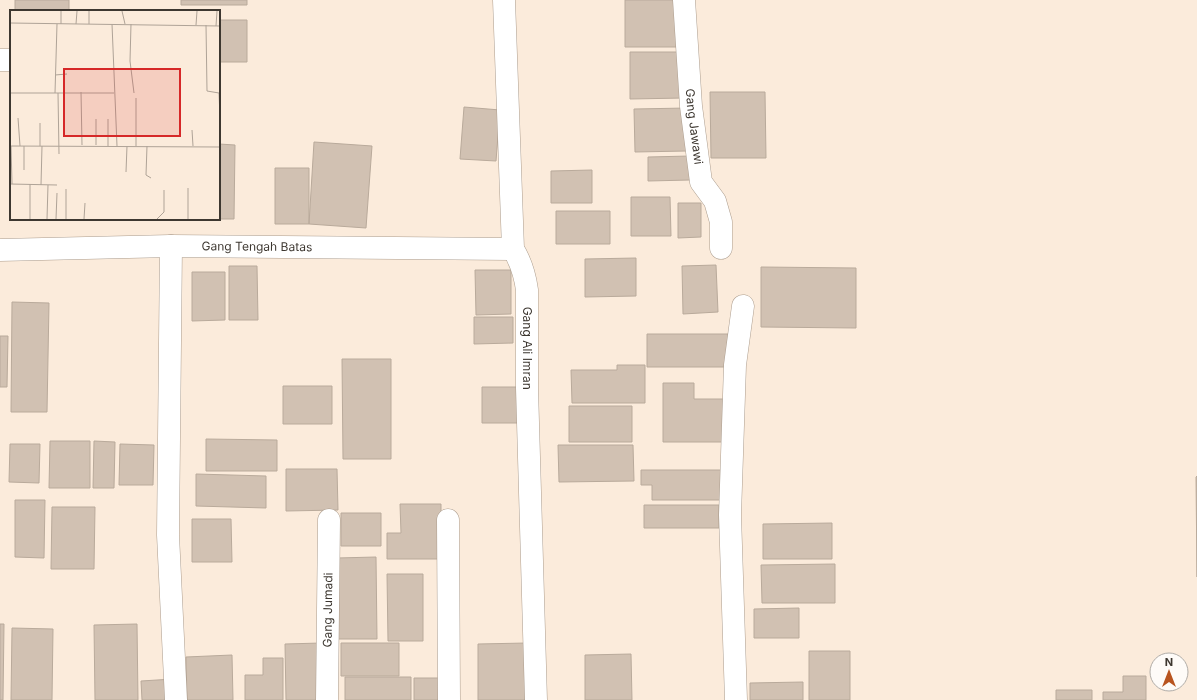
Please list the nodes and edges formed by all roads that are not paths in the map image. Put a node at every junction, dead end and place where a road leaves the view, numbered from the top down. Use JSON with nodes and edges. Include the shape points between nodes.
{"nodes":[{"id":1,"x":504,"y":0,"type":"edge"},
{"id":2,"x":684,"y":0,"type":"edge"},
{"id":3,"x":171,"y":246,"type":"junction"},
{"id":4,"x":720,"y":248,"type":"dead end"},
{"id":5,"x":513,"y":249,"type":"junction"},
{"id":6,"x":0,"y":250,"type":"edge"},
{"id":7,"x":743,"y":306,"type":"dead end"},
{"id":8,"x":329,"y":520,"type":"dead end"},
{"id":9,"x":448,"y":520,"type":"dead end"},
{"id":10,"x":176,"y":700,"type":"edge"},
{"id":11,"x":327,"y":700,"type":"edge"},
{"id":12,"x":449,"y":700,"type":"edge"},
{"id":13,"x":536,"y":700,"type":"edge"},
{"id":14,"x":736,"y":700,"type":"edge"}],
"edges":[{"from":1,"to":5,"type":"street","name":"Gang Ali Imran"},
{"from":2,"to":4,"type":"street","name":"Gang Jawawi","via":[[691,106],[701,182],[715,201],[721,222]]},
{"from":3,"to":5,"type":"street","name":"Gang Tengah Batas"},
{"from":3,"to":6,"type":"street","name":"Gang Tengah Batas"},
{"from":3,"to":10,"type":"street","via":[[168,536]]},
{"from":5,"to":13,"type":"street","name":"Gang Ali Imran","via":[[521,265],[527,290],[527,388]]},
{"from":7,"to":14,"type":"street","via":[[735,365],[730,515]]},
{"from":8,"to":11,"type":"street","name":"Gang Jumadi"},
{"from":9,"to":12,"type":"street"}]}
